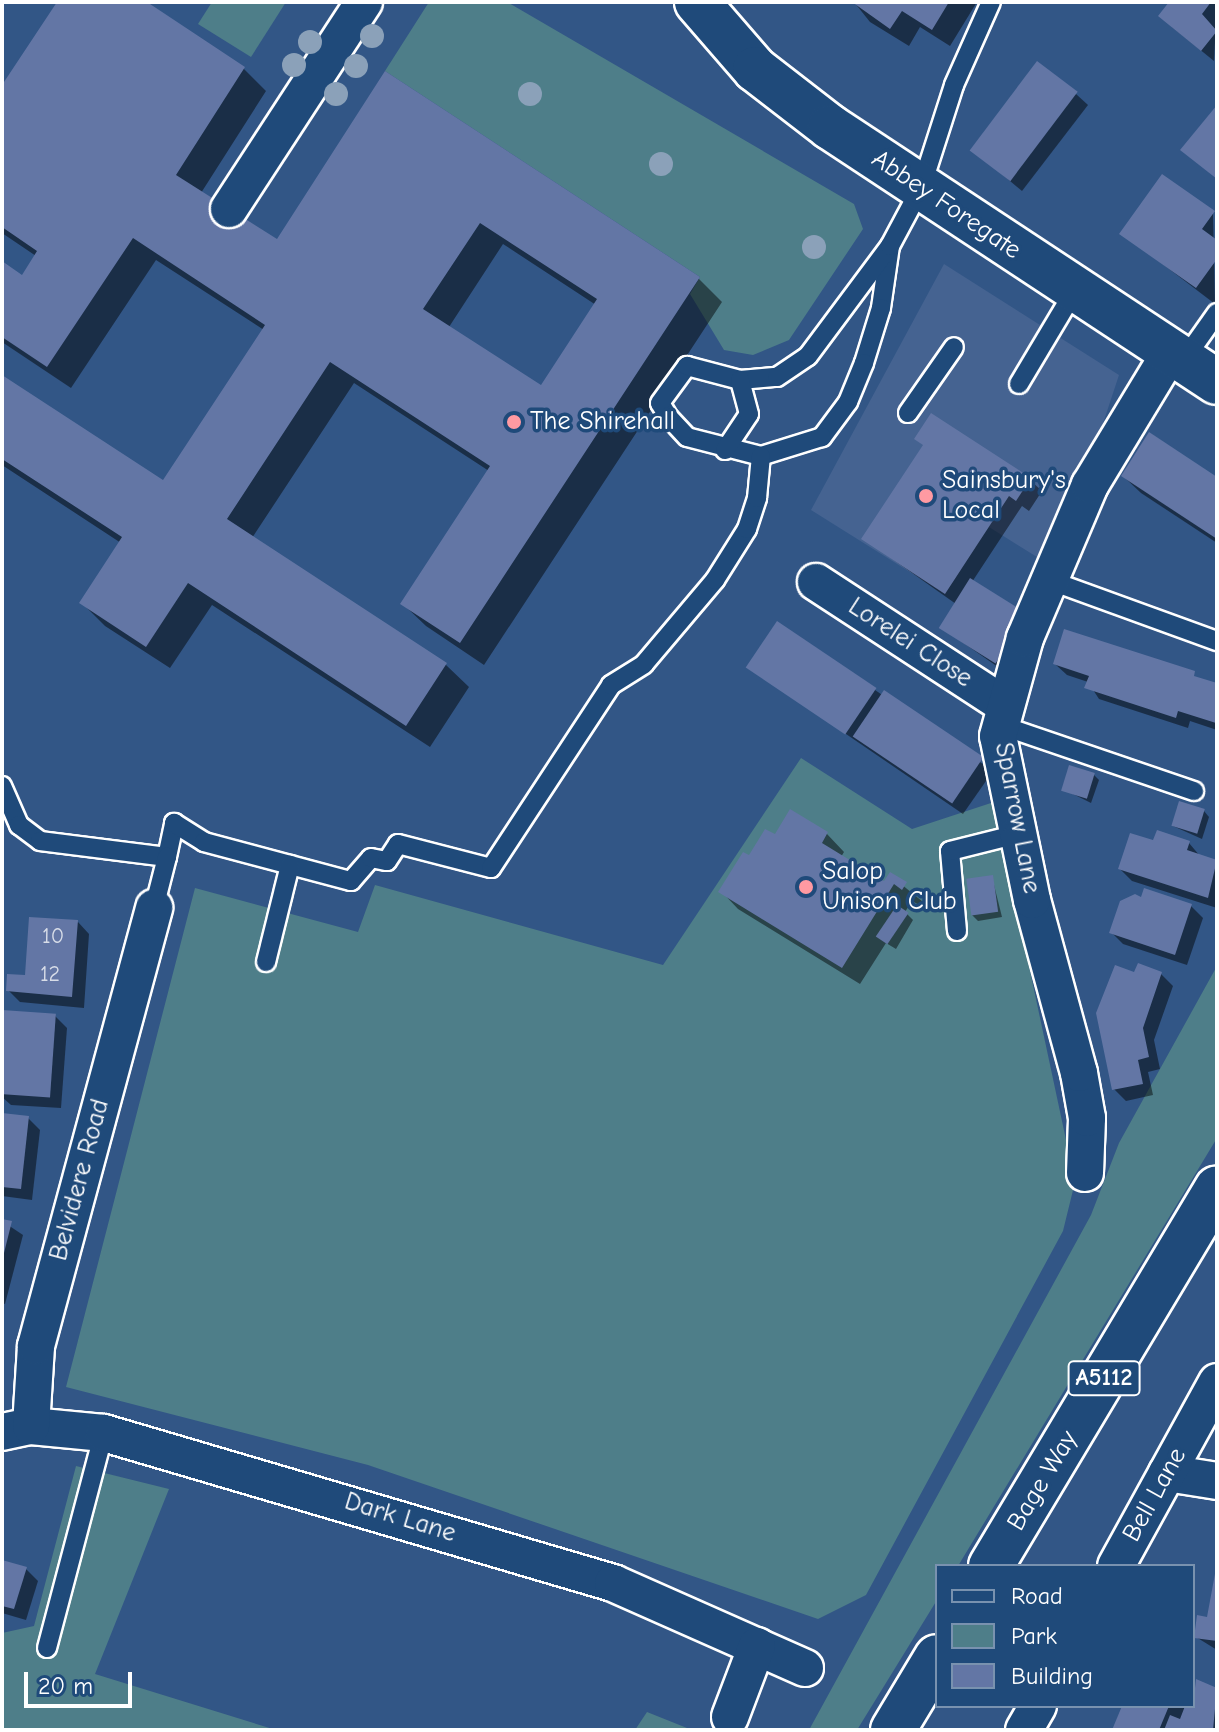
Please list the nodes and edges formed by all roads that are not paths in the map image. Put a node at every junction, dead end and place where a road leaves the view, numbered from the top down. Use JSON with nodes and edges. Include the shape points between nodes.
{"nodes":[{"id":1,"x":364,"y":2,"type":"edge"},
{"id":2,"x":697,"y":2,"type":"edge"},
{"id":3,"x":991,"y":2,"type":"edge"},
{"id":4,"x":921,"y":188,"type":"junction"},
{"id":5,"x":229,"y":209,"type":"dead end"},
{"id":6,"x":890,"y":246,"type":"junction"},
{"id":7,"x":1075,"y":290,"type":"junction"},
{"id":8,"x":1217,"y":313,"type":"edge"},
{"id":9,"x":954,"y":347,"type":"dead end"},
{"id":10,"x":1190,"y":365,"type":"edge"},
{"id":11,"x":740,"y":380,"type":"junction"},
{"id":12,"x":1019,"y":384,"type":"dead end"},
{"id":13,"x":908,"y":413,"type":"dead end"},
{"id":14,"x":725,"y":450,"type":"junction"},
{"id":15,"x":761,"y":456,"type":"junction"},
{"id":16,"x":1049,"y":580,"type":"junction"},
{"id":17,"x":816,"y":582,"type":"dead end"},
{"id":18,"x":1217,"y":641,"type":"edge"},
{"id":19,"x":1002,"y":715,"type":"junction"},
{"id":20,"x":2,"y":786,"type":"edge"},
{"id":21,"x":1194,"y":791,"type":"dead end"},
{"id":22,"x":1018,"y":834,"type":"junction"},
{"id":23,"x":167,"y":857,"type":"junction"},
{"id":24,"x":290,"y":865,"type":"junction"},
{"id":25,"x":154,"y":908,"type":"joint"},
{"id":26,"x":957,"y":931,"type":"dead end"},
{"id":27,"x":266,"y":962,"type":"dead end"},
{"id":28,"x":1085,"y":1173,"type":"dead end"},
{"id":29,"x":1217,"y":1189,"type":"edge"},
{"id":30,"x":1217,"y":1382,"type":"edge"},
{"id":31,"x":16,"y":1429,"type":"edge"},
{"id":32,"x":104,"y":1433,"type":"junction"},
{"id":33,"x":1167,"y":1473,"type":"junction"},
{"id":34,"x":1217,"y":1481,"type":"edge"},
{"id":35,"x":992,"y":1564,"type":"edge"},
{"id":36,"x":1117,"y":1564,"type":"edge"},
{"id":37,"x":757,"y":1646,"type":"junction"},
{"id":38,"x":47,"y":1648,"type":"dead end"},
{"id":39,"x":935,"y":1660,"type":"edge"},
{"id":40,"x":805,"y":1668,"type":"dead end"},
{"id":41,"x":1037,"y":1708,"type":"edge"},
{"id":42,"x":730,"y":1717,"type":"dead end"},
{"id":43,"x":893,"y":1730,"type":"edge"},
{"id":44,"x":1024,"y":1730,"type":"edge"}],
"edges":[{"from":1,"to":5,"type":"street"},
{"from":2,"to":4,"type":"street","name":"Abbey Foregate","via":[[755,69]]},
{"from":3,"to":4,"type":"lane","via":[[954,85]]},
{"from":4,"to":6,"type":"lane"},
{"from":4,"to":7,"type":"street","name":"Abbey Foregate"},
{"from":6,"to":11,"type":"lane","via":[[808,356],[777,377]]},
{"from":6,"to":15,"type":"lane","via":[[881,308],[848,402],[822,437]]},
{"from":7,"to":10,"type":"street","name":"Abbey Foregate"},
{"from":7,"to":12,"type":"lane"},
{"from":8,"to":10,"type":"lane"},
{"from":9,"to":13,"type":"lane"},
{"from":10,"to":16,"type":"street","name":"Sparrow Lane","via":[[1090,485]]},
{"from":11,"to":14,"type":"lane","via":[[749,414]]},
{"from":11,"to":14,"type":"lane","via":[[687,366],[660,403],[687,437]]},
{"from":14,"to":15,"type":"lane"},
{"from":15,"to":24,"type":"lane","via":[[747,529],[715,580],[644,664],[611,685],[491,868],[398,844],[387,861],[371,858],[351,881]]},
{"from":16,"to":18,"type":"lane"},
{"from":16,"to":19,"type":"street","name":"Sparrow Lane"},
{"from":17,"to":19,"type":"street","name":"Lorelei Close"},
{"from":19,"to":21,"type":"lane"},
{"from":19,"to":22,"type":"street","name":"Sparrow Lane"},
{"from":20,"to":23,"type":"lane","via":[[19,825],[40,841]]},
{"from":22,"to":26,"type":"lane","via":[[950,851]]},
{"from":22,"to":28,"type":"street","name":"Sparrow Lane","via":[[1079,1073],[1087,1118]]},
{"from":23,"to":24,"type":"lane","via":[[174,823],[204,842]]},
{"from":23,"to":25,"type":"lane"},
{"from":24,"to":27,"type":"lane"},
{"from":25,"to":31,"type":"street","name":"Belvidere Road"},
{"from":29,"to":35,"type":"street","name":"Bage Way","number":"A5112"},
{"from":30,"to":33,"type":"street","name":"Bell Lane"},
{"from":31,"to":32,"type":"street","name":"Dark Lane"},
{"from":32,"to":37,"type":"street","name":"Dark Lane","via":[[613,1583]]},
{"from":32,"to":38,"type":"lane"},
{"from":33,"to":34,"type":"street"},
{"from":33,"to":36,"type":"street","name":"Bell Lane"},
{"from":37,"to":40,"type":"street","name":"Dark Lane"},
{"from":37,"to":42,"type":"street"},
{"from":39,"to":43,"type":"street"},
{"from":41,"to":44,"type":"street"}]}
